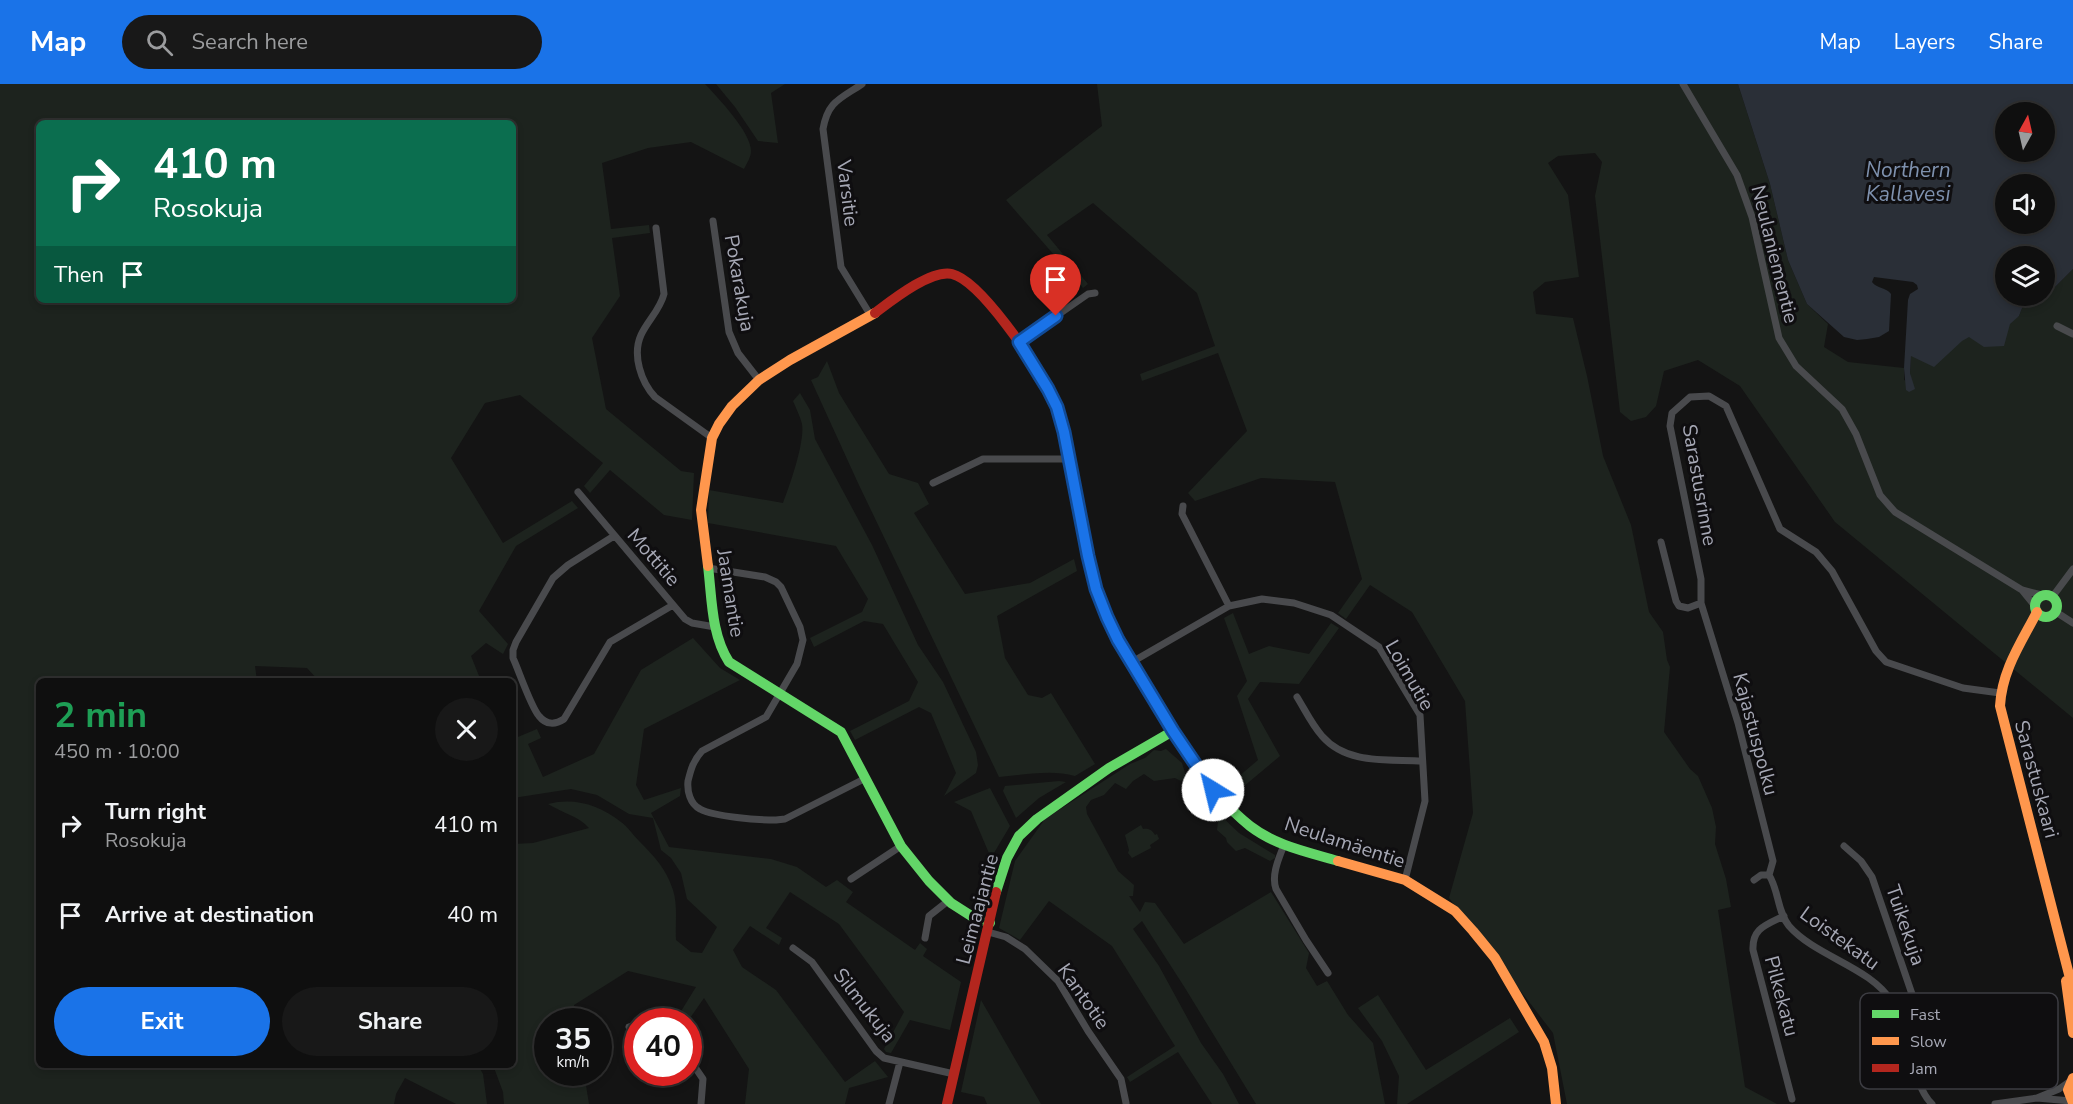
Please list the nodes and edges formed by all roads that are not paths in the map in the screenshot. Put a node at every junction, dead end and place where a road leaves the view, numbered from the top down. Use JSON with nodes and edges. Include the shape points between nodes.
{"nodes":[{"id":1,"x":862,"y":84,"type":"edge"},
{"id":2,"x":1683,"y":84,"type":"edge"},
{"id":3,"x":713,"y":221,"type":"dead end"},
{"id":4,"x":656,"y":228,"type":"dead end"},
{"id":5,"x":944,"y":274,"type":"joint"},
{"id":6,"x":1095,"y":293,"type":"dead end"},
{"id":7,"x":871,"y":316,"type":"junction"},
{"id":8,"x":2057,"y":326,"type":"dead end"},
{"id":9,"x":2073,"y":334,"type":"edge"},
{"id":10,"x":1019,"y":342,"type":"junction"},
{"id":11,"x":759,"y":380,"type":"junction"},
{"id":12,"x":712,"y":438,"type":"junction"},
{"id":13,"x":1068,"y":459,"type":"junction"},
{"id":14,"x":933,"y":483,"type":"dead end"},
{"id":15,"x":578,"y":492,"type":"dead end"},
{"id":16,"x":1183,"y":510,"type":"dead end"},
{"id":17,"x":614,"y":536,"type":"junction"},
{"id":18,"x":1661,"y":542,"type":"dead end"},
{"id":19,"x":708,"y":568,"type":"junction"},
{"id":20,"x":2073,"y":569,"type":"edge"},
{"id":21,"x":2022,"y":590,"type":"junction"},
{"id":22,"x":2048,"y":596,"type":"junction"},
{"id":23,"x":1701,"y":603,"type":"junction"},
{"id":24,"x":673,"y":605,"type":"junction"},
{"id":25,"x":1229,"y":606,"type":"junction"},
{"id":26,"x":2044,"y":612,"type":"junction"},
{"id":27,"x":2073,"y":623,"type":"edge"},
{"id":28,"x":715,"y":627,"type":"junction"},
{"id":29,"x":1131,"y":662,"type":"junction"},
{"id":30,"x":779,"y":693,"type":"junction"},
{"id":31,"x":2000,"y":693,"type":"junction"},
{"id":32,"x":1297,"y":698,"type":"dead end"},
{"id":33,"x":1173,"y":731,"type":"junction"},
{"id":34,"x":1422,"y":761,"type":"junction"},
{"id":35,"x":866,"y":778,"type":"junction"},
{"id":36,"x":1284,"y":845,"type":"junction"},
{"id":37,"x":901,"y":846,"type":"junction"},
{"id":38,"x":1844,"y":846,"type":"dead end"},
{"id":39,"x":1769,"y":875,"type":"junction"},
{"id":40,"x":851,"y":879,"type":"dead end"},
{"id":41,"x":1405,"y":880,"type":"junction"},
{"id":42,"x":1754,"y":880,"type":"dead end"},
{"id":43,"x":948,"y":901,"type":"junction"},
{"id":44,"x":1784,"y":916,"type":"junction"},
{"id":45,"x":989,"y":927,"type":"junction"},
{"id":46,"x":925,"y":938,"type":"dead end"},
{"id":47,"x":793,"y":948,"type":"dead end"},
{"id":48,"x":2065,"y":960,"type":"junction"},
{"id":49,"x":1328,"y":973,"type":"dead end"},
{"id":50,"x":2073,"y":990,"type":"edge"},
{"id":51,"x":1885,"y":993,"type":"edge"},
{"id":52,"x":1912,"y":993,"type":"edge"},
{"id":53,"x":2073,"y":1033,"type":"edge"},
{"id":54,"x":900,"y":1062,"type":"junction"},
{"id":55,"x":954,"y":1074,"type":"junction"},
{"id":56,"x":2072,"y":1079,"type":"edge"},
{"id":57,"x":702,"y":1086,"type":"edge"},
{"id":58,"x":1922,"y":1089,"type":"edge"},
{"id":59,"x":2037,"y":1098,"type":"junction"},
{"id":60,"x":1792,"y":1099,"type":"dead end"},
{"id":61,"x":2072,"y":1102,"type":"edge"},
{"id":62,"x":1126,"y":1103,"type":"edge"},
{"id":63,"x":702,"y":1104,"type":"edge"},
{"id":64,"x":890,"y":1104,"type":"edge"},
{"id":65,"x":947,"y":1104,"type":"edge"},
{"id":66,"x":1556,"y":1104,"type":"edge"},
{"id":67,"x":1932,"y":1104,"type":"edge"},
{"id":68,"x":1995,"y":1104,"type":"edge"}],
"edges":[{"from":1,"to":7,"type":"street","name":"Varsitie","via":[[831,106],[823,129],[841,267]]},
{"from":2,"to":21,"type":"street","name":"Neulaniementie","via":[[1737,175],[1752,217],[1779,338],[1796,366],[1842,409],[1880,495],[1895,512]]},
{"from":3,"to":11,"type":"street","name":"Pokarakuja","via":[[729,332],[738,353]]},
{"from":4,"to":12,"type":"street","via":[[664,294],[662,304],[640,338],[640,370],[655,397]]},
{"from":5,"to":7,"type":"street","name":"Jaamantie","via":[[914,284]]},
{"from":5,"to":10,"type":"street","name":"Neulamäentie","via":[[970,284]]},
{"from":6,"to":10,"type":"street"},
{"from":7,"to":11,"type":"street","name":"Jaamantie"},
{"from":8,"to":9,"type":"street"},
{"from":10,"to":13,"type":"street","name":"Neulamäentie","via":[[1057,407]]},
{"from":11,"to":12,"type":"street","name":"Jaamantie","via":[[732,406]]},
{"from":12,"to":19,"type":"street","name":"Jaamantie","via":[[700,510]]},
{"from":13,"to":14,"type":"street","via":[[983,459]]},
{"from":13,"to":29,"type":"street","name":"Neulamäentie","via":[[1096,589]]},
{"from":15,"to":17,"type":"street","name":"Mottitie"},
{"from":16,"to":25,"type":"street"},
{"from":17,"to":24,"type":"street","name":"Mottitie"},
{"from":17,"to":24,"type":"street","via":[[554,578],[516,642],[513,658],[539,717],[550,724],[564,719],[610,642]]},
{"from":18,"to":23,"type":"street","via":[[1679,606],[1688,608]]},
{"from":19,"to":28,"type":"street","name":"Jaamantie"},
{"from":19,"to":30,"type":"street","via":[[765,577],[781,587],[803,640],[797,664]]},
{"from":20,"to":22,"type":"street"},
{"from":21,"to":22,"type":"street","name":"Neulaniementie"},
{"from":21,"to":26,"type":"street","name":"Neulaniementie"},
{"from":22,"to":26,"type":"street","name":"Sarastuskaari","via":[[2037,599]]},
{"from":22,"to":26,"type":"street","via":[[2057,602]]},
{"from":23,"to":31,"type":"street","name":"Sarastusrinne","via":[[1701,579],[1670,426],[1672,413],[1690,397],[1709,396],[1726,406],[1780,529],[1816,552],[1832,571],[1886,662],[1963,688]]},
{"from":23,"to":39,"type":"street","name":"Kajastuspolku","via":[[1738,723],[1770,849],[1773,861]]},
{"from":24,"to":28,"type":"street","name":"Mottitie","via":[[692,623]]},
{"from":25,"to":29,"type":"street","name":"Loimutie"},
{"from":25,"to":34,"type":"street","name":"Loimutie","via":[[1262,599],[1294,603],[1331,615],[1379,647],[1420,716]]},
{"from":26,"to":27,"type":"street","name":"Neulaniementie"},
{"from":26,"to":31,"type":"street","name":"Sarastuskaari","via":[[2030,626],[2005,668]]},
{"from":28,"to":30,"type":"street","name":"Jaamantie","via":[[729,662]]},
{"from":29,"to":33,"type":"street","name":"Neulamäentie"},
{"from":30,"to":35,"type":"street","name":"Jaamantie","via":[[841,732]]},
{"from":30,"to":35,"type":"street","via":[[766,717],[696,758],[687,790],[699,809],[765,820],[785,819]]},
{"from":31,"to":48,"type":"street","name":"Sarastuskaari","via":[[2001,718]]},
{"from":32,"to":34,"type":"street","via":[[1321,736],[1341,752],[1359,758]]},
{"from":33,"to":36,"type":"street","name":"Neulamäentie","via":[[1224,802],[1252,827]]},
{"from":33,"to":45,"type":"street","name":"Leimaajantie","via":[[1109,768],[1019,836],[999,881]]},
{"from":34,"to":41,"type":"street","name":"Loimutie","via":[[1425,801]]},
{"from":35,"to":37,"type":"street","name":"Jaamantie"},
{"from":36,"to":41,"type":"street","name":"Neulamäentie"},
{"from":36,"to":49,"type":"street","via":[[1274,884]]},
{"from":37,"to":40,"type":"street"},
{"from":37,"to":43,"type":"street","name":"Jaamantie"},
{"from":38,"to":52,"type":"street","name":"Tuikekuja","via":[[1872,877]]},
{"from":39,"to":42,"type":"street"},
{"from":39,"to":44,"type":"street","name":"Loistekatu"},
{"from":41,"to":66,"type":"street","name":"Neulamäentie","via":[[1455,911],[1495,958],[1544,1042]]},
{"from":43,"to":45,"type":"street","name":"Jaamantie"},
{"from":43,"to":46,"type":"street","via":[[929,916]]},
{"from":44,"to":51,"type":"street","name":"Loistekatu","via":[[1809,941]]},
{"from":44,"to":60,"type":"street","name":"Pilkekatu","via":[[1755,933],[1753,950]]},
{"from":45,"to":55,"type":"street","name":"Leimaajantie"},
{"from":45,"to":62,"type":"street","name":"Kantotie","via":[[1024,949],[1058,981],[1121,1079]]},
{"from":47,"to":54,"type":"street","name":"Silmukuja","via":[[812,962],[876,1051],[884,1058]]},
{"from":48,"to":50,"type":"street","name":"Sarastuskaari"},
{"from":48,"to":53,"type":"street","name":"Sarastuskaari"},
{"from":54,"to":55,"type":"street","name":"Silmukuja"},
{"from":54,"to":64,"type":"street"},
{"from":55,"to":65,"type":"street","name":"Leimaajantie"},
{"from":56,"to":59,"type":"street"},
{"from":56,"to":61,"type":"street","via":[[2068,1091]]},
{"from":57,"to":63,"type":"street"},
{"from":58,"to":67,"type":"street","name":"Loistekatu"},
{"from":59,"to":61,"type":"street"},
{"from":59,"to":68,"type":"street"}]}
